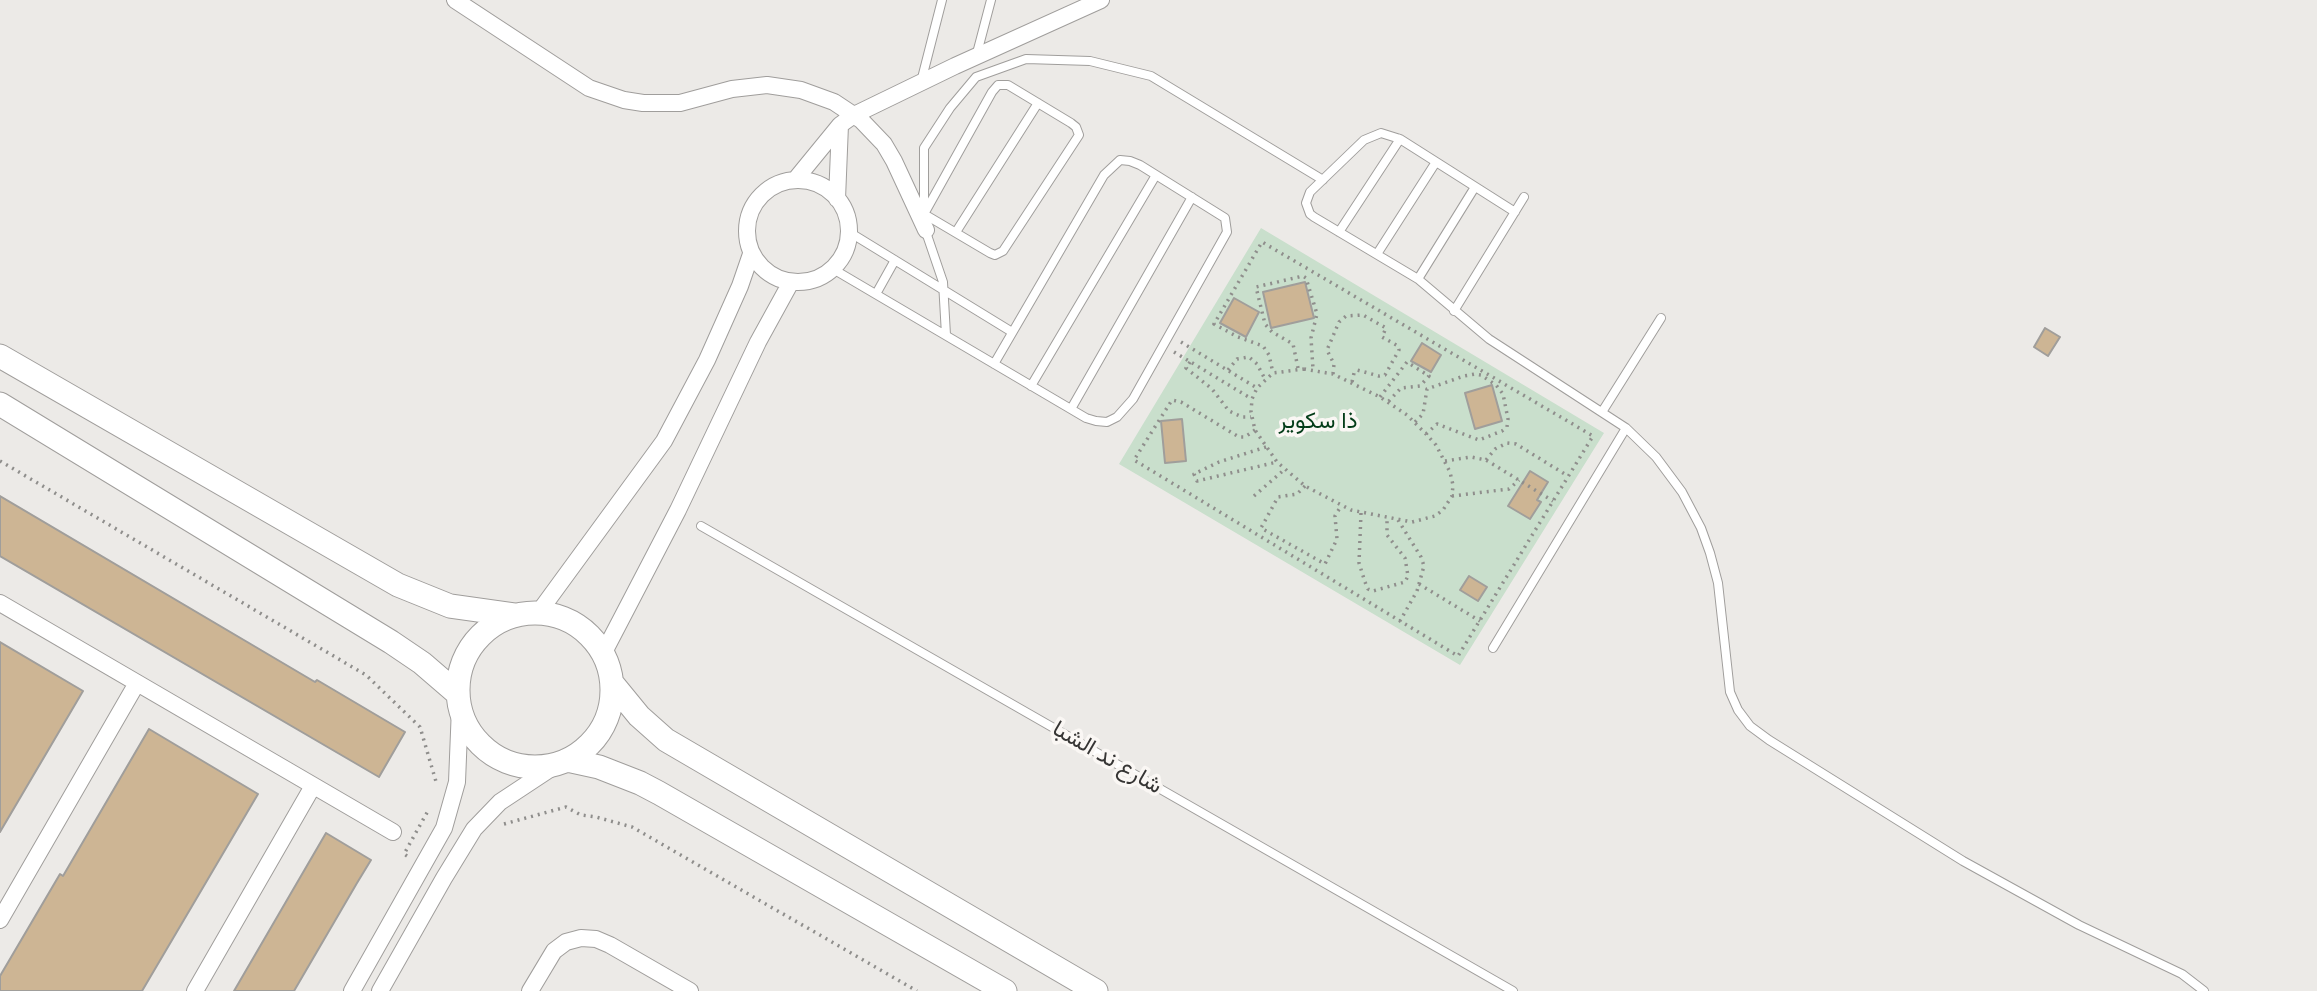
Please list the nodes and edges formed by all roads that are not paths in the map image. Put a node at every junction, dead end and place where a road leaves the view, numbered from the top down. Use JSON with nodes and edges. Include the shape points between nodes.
{"nodes":[{"id":1,"x":455,"y":0,"type":"edge"},
{"id":2,"x":942,"y":0,"type":"edge"},
{"id":3,"x":991,"y":0,"type":"edge"},
{"id":4,"x":1101,"y":0,"type":"edge"},
{"id":5,"x":976,"y":57,"type":"junction"},
{"id":6,"x":921,"y":83,"type":"junction"},
{"id":7,"x":1038,"y":103,"type":"junction"},
{"id":8,"x":854,"y":115,"type":"junction"},
{"id":9,"x":840,"y":125,"type":"junction"},
{"id":10,"x":1400,"y":139,"type":"junction"},
{"id":11,"x":1436,"y":162,"type":"junction"},
{"id":12,"x":1156,"y":175,"type":"junction"},
{"id":13,"x":795,"y":180,"type":"junction"},
{"id":14,"x":1323,"y":180,"type":"junction"},
{"id":15,"x":1475,"y":187,"type":"junction"},
{"id":16,"x":1192,"y":197,"type":"junction"},
{"id":17,"x":1524,"y":197,"type":"dead end"},
{"id":18,"x":838,"y":199,"type":"junction"},
{"id":19,"x":1515,"y":212,"type":"junction"},
{"id":20,"x":924,"y":214,"type":"junction"},
{"id":21,"x":926,"y":230,"type":"junction"},
{"id":22,"x":849,"y":232,"type":"junction"},
{"id":23,"x":956,"y":232,"type":"junction"},
{"id":24,"x":1339,"y":232,"type":"junction"},
{"id":25,"x":751,"y":254,"type":"junction"},
{"id":26,"x":1377,"y":254,"type":"junction"},
{"id":27,"x":895,"y":260,"type":"junction"},
{"id":28,"x":833,"y":269,"type":"junction"},
{"id":29,"x":1418,"y":279,"type":"junction"},
{"id":30,"x":791,"y":282,"type":"junction"},
{"id":31,"x":944,"y":290,"type":"junction"},
{"id":32,"x":876,"y":294,"type":"junction"},
{"id":33,"x":1454,"y":311,"type":"junction"},
{"id":34,"x":1661,"y":318,"type":"dead end"},
{"id":35,"x":1012,"y":332,"type":"junction"},
{"id":36,"x":946,"y":335,"type":"junction"},
{"id":37,"x":0,"y":356,"type":"edge"},
{"id":38,"x":994,"y":364,"type":"junction"},
{"id":39,"x":1031,"y":386,"type":"junction"},
{"id":40,"x":0,"y":404,"type":"edge"},
{"id":41,"x":1071,"y":409,"type":"junction"},
{"id":42,"x":1602,"y":412,"type":"junction"},
{"id":43,"x":1626,"y":428,"type":"junction"},
{"id":44,"x":701,"y":526,"type":"dead end"},
{"id":45,"x":0,"y":603,"type":"edge"},
{"id":46,"x":539,"y":612,"type":"junction"},
{"id":47,"x":514,"y":615,"type":"junction"},
{"id":48,"x":1493,"y":648,"type":"dead end"},
{"id":49,"x":603,"y":653,"type":"junction"},
{"id":50,"x":138,"y":683,"type":"junction"},
{"id":51,"x":612,"y":684,"type":"junction"},
{"id":52,"x":459,"y":701,"type":"junction"},
{"id":53,"x":563,"y":762,"type":"junction"},
{"id":54,"x":313,"y":786,"type":"junction"},
{"id":55,"x":393,"y":832,"type":"dead end"},
{"id":56,"x":0,"y":920,"type":"edge"},
{"id":57,"x":195,"y":991,"type":"edge"},
{"id":58,"x":352,"y":991,"type":"edge"},
{"id":59,"x":380,"y":991,"type":"edge"},
{"id":60,"x":530,"y":991,"type":"edge"},
{"id":61,"x":690,"y":991,"type":"edge"},
{"id":62,"x":1005,"y":991,"type":"edge"},
{"id":63,"x":1097,"y":991,"type":"edge"},
{"id":64,"x":1513,"y":991,"type":"edge"},
{"id":65,"x":2204,"y":991,"type":"edge"}],
"edges":[{"from":1,"to":8,"type":"street","via":[[589,88],[624,100],[680,103],[749,86],[784,86],[818,94]]},
{"from":2,"to":6,"type":"lane"},
{"from":3,"to":5,"type":"lane"},
{"from":4,"to":5,"type":"street"},
{"from":5,"to":6,"type":"street"},
{"from":6,"to":8,"type":"street"},
{"from":7,"to":20,"type":"lane","via":[[1008,85],[998,85]]},
{"from":7,"to":23,"type":"lane"},
{"from":7,"to":23,"type":"lane","via":[[1076,127],[1076,141],[1000,254],[990,253]]},
{"from":8,"to":9,"type":"street"},
{"from":8,"to":21,"type":"street","via":[[894,161]]},
{"from":9,"to":13,"type":"street"},
{"from":9,"to":18,"type":"street"},
{"from":10,"to":11,"type":"lane"},
{"from":10,"to":14,"type":"lane","via":[[1388,133],[1369,136]]},
{"from":10,"to":24,"type":"lane"},
{"from":11,"to":15,"type":"lane"},
{"from":11,"to":26,"type":"lane"},
{"from":12,"to":16,"type":"lane"},
{"from":12,"to":35,"type":"lane","via":[[1130,161],[1120,160],[1112,166]]},
{"from":12,"to":39,"type":"lane"},
{"from":13,"to":18,"type":"street","via":[[819,185]]},
{"from":13,"to":25,"type":"street","via":[[773,186],[755,202],[746,236]]},
{"from":14,"to":20,"type":"lane","via":[[1151,76],[1090,61],[1026,59],[975,77],[924,148]]},
{"from":14,"to":24,"type":"lane","via":[[1310,192],[1307,208]]},
{"from":15,"to":19,"type":"lane"},
{"from":15,"to":29,"type":"lane"},
{"from":16,"to":41,"type":"lane"},
{"from":16,"to":41,"type":"lane","via":[[1225,218],[1227,232],[1163,346],[1118,417],[1096,421]]},
{"from":17,"to":19,"type":"lane"},
{"from":18,"to":22,"type":"street"},
{"from":19,"to":33,"type":"lane"},
{"from":20,"to":21,"type":"lane"},
{"from":20,"to":23,"type":"lane"},
{"from":21,"to":31,"type":"lane"},
{"from":22,"to":27,"type":"lane"},
{"from":22,"to":28,"type":"street","via":[[845,252]]},
{"from":24,"to":26,"type":"lane"},
{"from":25,"to":30,"type":"street","via":[[766,272]]},
{"from":25,"to":46,"type":"street","via":[[712,350],[664,441]]},
{"from":26,"to":29,"type":"lane"},
{"from":27,"to":31,"type":"lane"},
{"from":27,"to":32,"type":"lane"},
{"from":28,"to":30,"type":"street","via":[[813,281]]},
{"from":28,"to":32,"type":"lane"},
{"from":29,"to":33,"type":"lane"},
{"from":30,"to":49,"type":"street"},
{"from":31,"to":35,"type":"lane"},
{"from":31,"to":36,"type":"lane"},
{"from":32,"to":36,"type":"lane"},
{"from":33,"to":42,"type":"lane"},
{"from":34,"to":42,"type":"lane"},
{"from":35,"to":38,"type":"lane"},
{"from":36,"to":38,"type":"lane"},
{"from":37,"to":47,"type":"main road","via":[[398,584],[450,606]]},
{"from":38,"to":39,"type":"lane"},
{"from":39,"to":41,"type":"lane"},
{"from":40,"to":52,"type":"main road","via":[[391,642],[422,663]]},
{"from":42,"to":43,"type":"lane"},
{"from":43,"to":48,"type":"lane"},
{"from":43,"to":65,"type":"lane","via":[[1670,474],[1700,528],[1718,583],[1730,692],[1750,726],[1963,860],[2080,925],[2182,974]]},
{"from":44,"to":64,"type":"lane","name":"شارع ند الشبا"},
{"from":45,"to":50,"type":"street"},
{"from":46,"to":47,"type":"main road"},
{"from":46,"to":49,"type":"main road","via":[[576,625]]},
{"from":47,"to":52,"type":"main road","via":[[483,632],[472,645],[461,668]]},
{"from":49,"to":51,"type":"main road"},
{"from":50,"to":54,"type":"street"},
{"from":50,"to":56,"type":"street"},
{"from":51,"to":53,"type":"main road","via":[[606,721],[596,737]]},
{"from":51,"to":63,"type":"main road","via":[[666,740]]},
{"from":52,"to":53,"type":"main road","via":[[467,727],[497,757],[538,767]]},
{"from":52,"to":58,"type":"street","via":[[457,782],[444,828]]},
{"from":53,"to":59,"type":"street","via":[[506,797],[474,829]]},
{"from":53,"to":62,"type":"main road","via":[[599,767],[640,783]]},
{"from":54,"to":55,"type":"street"},
{"from":54,"to":57,"type":"street"},
{"from":60,"to":61,"type":"street","via":[[554,951],[581,938],[610,945]]}]}
